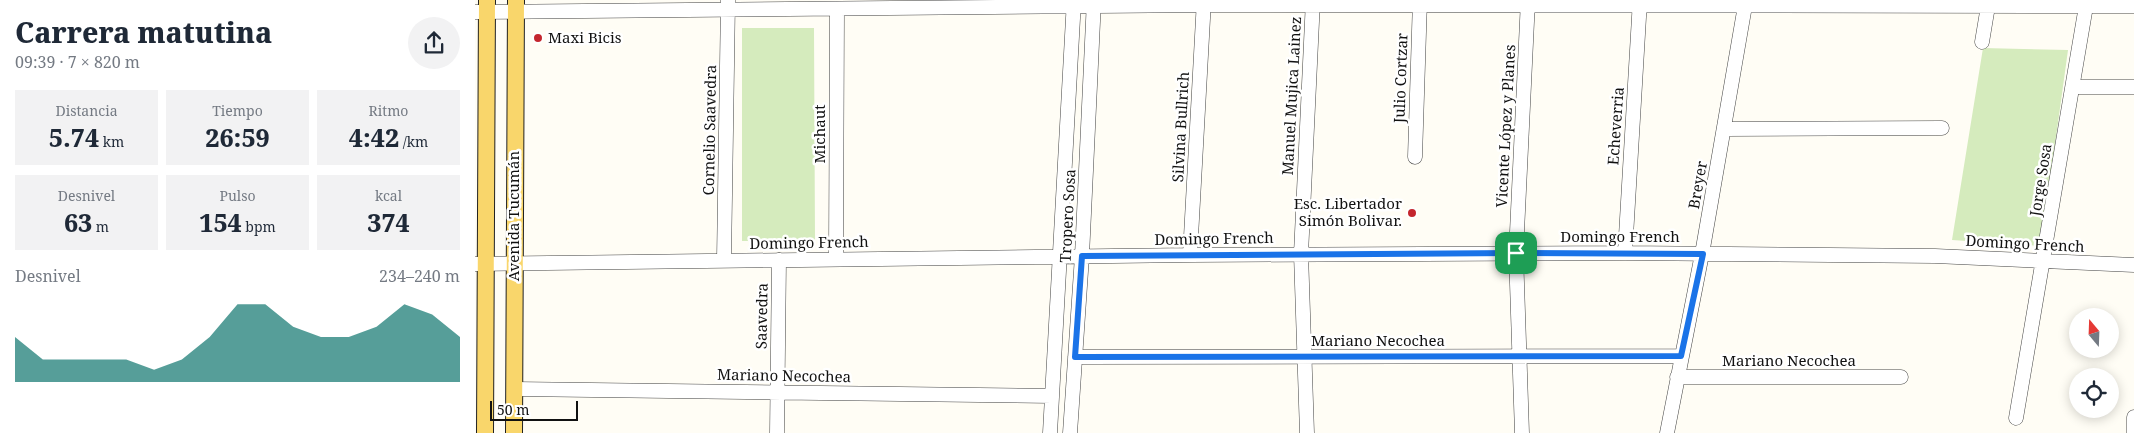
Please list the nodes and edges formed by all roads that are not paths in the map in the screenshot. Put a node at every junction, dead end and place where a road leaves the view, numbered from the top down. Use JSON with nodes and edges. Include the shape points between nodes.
{"nodes":[{"id":1,"x":1204,"y":2,"type":"edge"},
{"id":2,"x":1313,"y":2,"type":"edge"},
{"id":3,"x":1528,"y":2,"type":"edge"},
{"id":4,"x":1640,"y":2,"type":"edge"},
{"id":5,"x":1745,"y":2,"type":"edge"},
{"id":6,"x":1074,"y":3,"type":"edge"},
{"id":7,"x":1094,"y":3,"type":"edge"},
{"id":8,"x":1420,"y":3,"type":"edge"},
{"id":9,"x":1849,"y":3,"type":"edge"},
{"id":10,"x":1944,"y":3,"type":"edge"},
{"id":11,"x":1989,"y":3,"type":"edge"},
{"id":12,"x":2108,"y":3,"type":"edge"},
{"id":13,"x":728,"y":5,"type":"edge"},
{"id":14,"x":516,"y":6,"type":"edge"},
{"id":15,"x":2086,"y":6,"type":"junction"},
{"id":16,"x":2134,"y":6,"type":"edge"},
{"id":17,"x":483,"y":8,"type":"edge"},
{"id":18,"x":837,"y":9,"type":"junction"},
{"id":19,"x":1982,"y":42,"type":"dead end"},
{"id":20,"x":2073,"y":87,"type":"junction"},
{"id":21,"x":2134,"y":87,"type":"edge"},
{"id":22,"x":1942,"y":128,"type":"dead end"},
{"id":23,"x":1724,"y":129,"type":"junction"},
{"id":24,"x":1415,"y":157,"type":"dead end"},
{"id":25,"x":1516,"y":253,"type":"junction"},
{"id":26,"x":1625,"y":253,"type":"junction"},
{"id":27,"x":1301,"y":254,"type":"junction"},
{"id":28,"x":1703,"y":254,"type":"junction"},
{"id":29,"x":1189,"y":255,"type":"junction"},
{"id":30,"x":1082,"y":256,"type":"junction"},
{"id":31,"x":1059,"y":257,"type":"junction"},
{"id":32,"x":836,"y":259,"type":"junction"},
{"id":33,"x":724,"y":260,"type":"junction"},
{"id":34,"x":779,"y":260,"type":"junction"},
{"id":35,"x":2044,"y":261,"type":"junction"},
{"id":36,"x":481,"y":264,"type":"edge"},
{"id":37,"x":514,"y":264,"type":"junction"},
{"id":38,"x":2134,"y":265,"type":"edge"},
{"id":39,"x":1681,"y":356,"type":"junction"},
{"id":40,"x":1075,"y":357,"type":"junction"},
{"id":41,"x":1519,"y":357,"type":"junction"},
{"id":42,"x":1305,"y":358,"type":"junction"},
{"id":43,"x":1677,"y":377,"type":"junction"},
{"id":44,"x":1901,"y":377,"type":"dead end"},
{"id":45,"x":515,"y":390,"type":"junction"},
{"id":46,"x":778,"y":392,"type":"junction"},
{"id":47,"x":1052,"y":396,"type":"junction"},
{"id":48,"x":2016,"y":418,"type":"dead end"},
{"id":49,"x":485,"y":433,"type":"edge"},
{"id":50,"x":514,"y":433,"type":"edge"},
{"id":51,"x":777,"y":433,"type":"edge"},
{"id":52,"x":1050,"y":433,"type":"edge"},
{"id":53,"x":1069,"y":433,"type":"edge"},
{"id":54,"x":1307,"y":433,"type":"edge"},
{"id":55,"x":1523,"y":433,"type":"edge"},
{"id":56,"x":1667,"y":433,"type":"edge"}],
"edges":[{"from":1,"to":2,"type":"street"},
{"from":1,"to":7,"type":"street"},
{"from":1,"to":29,"type":"street","name":"Silvina Bullrich"},
{"from":2,"to":8,"type":"street"},
{"from":2,"to":27,"type":"street","name":"Manuel Mujica Lainez"},
{"from":3,"to":4,"type":"street"},
{"from":3,"to":8,"type":"street"},
{"from":3,"to":25,"type":"street","name":"Vicente López y Planes"},
{"from":4,"to":5,"type":"street"},
{"from":4,"to":26,"type":"street","name":"Echeverria"},
{"from":5,"to":9,"type":"street"},
{"from":5,"to":23,"type":"street","name":"Breyer"},
{"from":6,"to":7,"type":"street"},
{"from":6,"to":18,"type":"street"},
{"from":6,"to":31,"type":"street","name":"Tropero Sosa"},
{"from":7,"to":30,"type":"street","name":"Tropero Sosa"},
{"from":8,"to":24,"type":"street","name":"Julio Cortzar"},
{"from":9,"to":10,"type":"street"},
{"from":10,"to":11,"type":"street"},
{"from":11,"to":15,"type":"street"},
{"from":11,"to":19,"type":"street"},
{"from":12,"to":15,"type":"street"},
{"from":12,"to":16,"type":"street"},
{"from":13,"to":14,"type":"street"},
{"from":13,"to":18,"type":"street"},
{"from":13,"to":33,"type":"street","name":"Cornelio Saavedra"},
{"from":14,"to":17,"type":"street"},
{"from":14,"to":37,"type":"main road","name":"Avenida Tucumán"},
{"from":15,"to":20,"type":"street","name":"Jorge Sosa"},
{"from":17,"to":36,"type":"main road","name":"Avenida Tucumán"},
{"from":18,"to":32,"type":"street","name":"Michaut"},
{"from":20,"to":21,"type":"street"},
{"from":20,"to":35,"type":"street","name":"Jorge Sosa"},
{"from":22,"to":23,"type":"street"},
{"from":23,"to":28,"type":"street","name":"Breyer"},
{"from":25,"to":26,"type":"street","name":"Domingo French"},
{"from":25,"to":27,"type":"street","name":"Domingo French"},
{"from":25,"to":41,"type":"street","name":"Vicente López y Planes"},
{"from":26,"to":28,"type":"street","name":"Domingo French"},
{"from":27,"to":29,"type":"street","name":"Domingo French"},
{"from":27,"to":42,"type":"street","name":"Manuel Mujica Lainez"},
{"from":28,"to":35,"type":"street","name":"Domingo French","via":[[1935,256]]},
{"from":28,"to":39,"type":"street","name":"Breyer"},
{"from":29,"to":30,"type":"street","name":"Domingo French"},
{"from":30,"to":31,"type":"street","name":"Domingo French"},
{"from":30,"to":40,"type":"street","name":"Tropero Sosa"},
{"from":31,"to":32,"type":"street","name":"Domingo French"},
{"from":31,"to":47,"type":"street","name":"Tropero Sosa"},
{"from":32,"to":34,"type":"street","name":"Domingo French"},
{"from":33,"to":34,"type":"street","name":"Domingo French"},
{"from":33,"to":37,"type":"street","name":"Domingo French"},
{"from":34,"to":46,"type":"street","name":"Saavedra"},
{"from":35,"to":38,"type":"street","name":"Domingo French"},
{"from":35,"to":48,"type":"street","name":"Jorge Sosa"},
{"from":36,"to":37,"type":"street","name":"Domingo French"},
{"from":36,"to":49,"type":"main road","name":"Avenida Tucumán"},
{"from":37,"to":45,"type":"main road","name":"Avenida Tucumán"},
{"from":39,"to":41,"type":"street","name":"Mariano Necochea"},
{"from":39,"to":43,"type":"street","name":"Breyer"},
{"from":40,"to":42,"type":"street","name":"Mariano Necochea"},
{"from":40,"to":53,"type":"street","name":"Tropero Sosa"},
{"from":41,"to":42,"type":"street","name":"Mariano Necochea"},
{"from":41,"to":55,"type":"street","name":"Vicente López y Planes"},
{"from":42,"to":54,"type":"street","name":"Manuel Mujica Lainez"},
{"from":43,"to":44,"type":"street","name":"Mariano Necochea"},
{"from":43,"to":56,"type":"street","name":"Breyer"},
{"from":45,"to":46,"type":"street","name":"Mariano Necochea"},
{"from":45,"to":50,"type":"main road","name":"Avenida Tucumán"},
{"from":46,"to":47,"type":"street","name":"Mariano Necochea"},
{"from":46,"to":51,"type":"street","name":"Saavedra"},
{"from":47,"to":52,"type":"street","name":"Tropero Sosa"}]}
